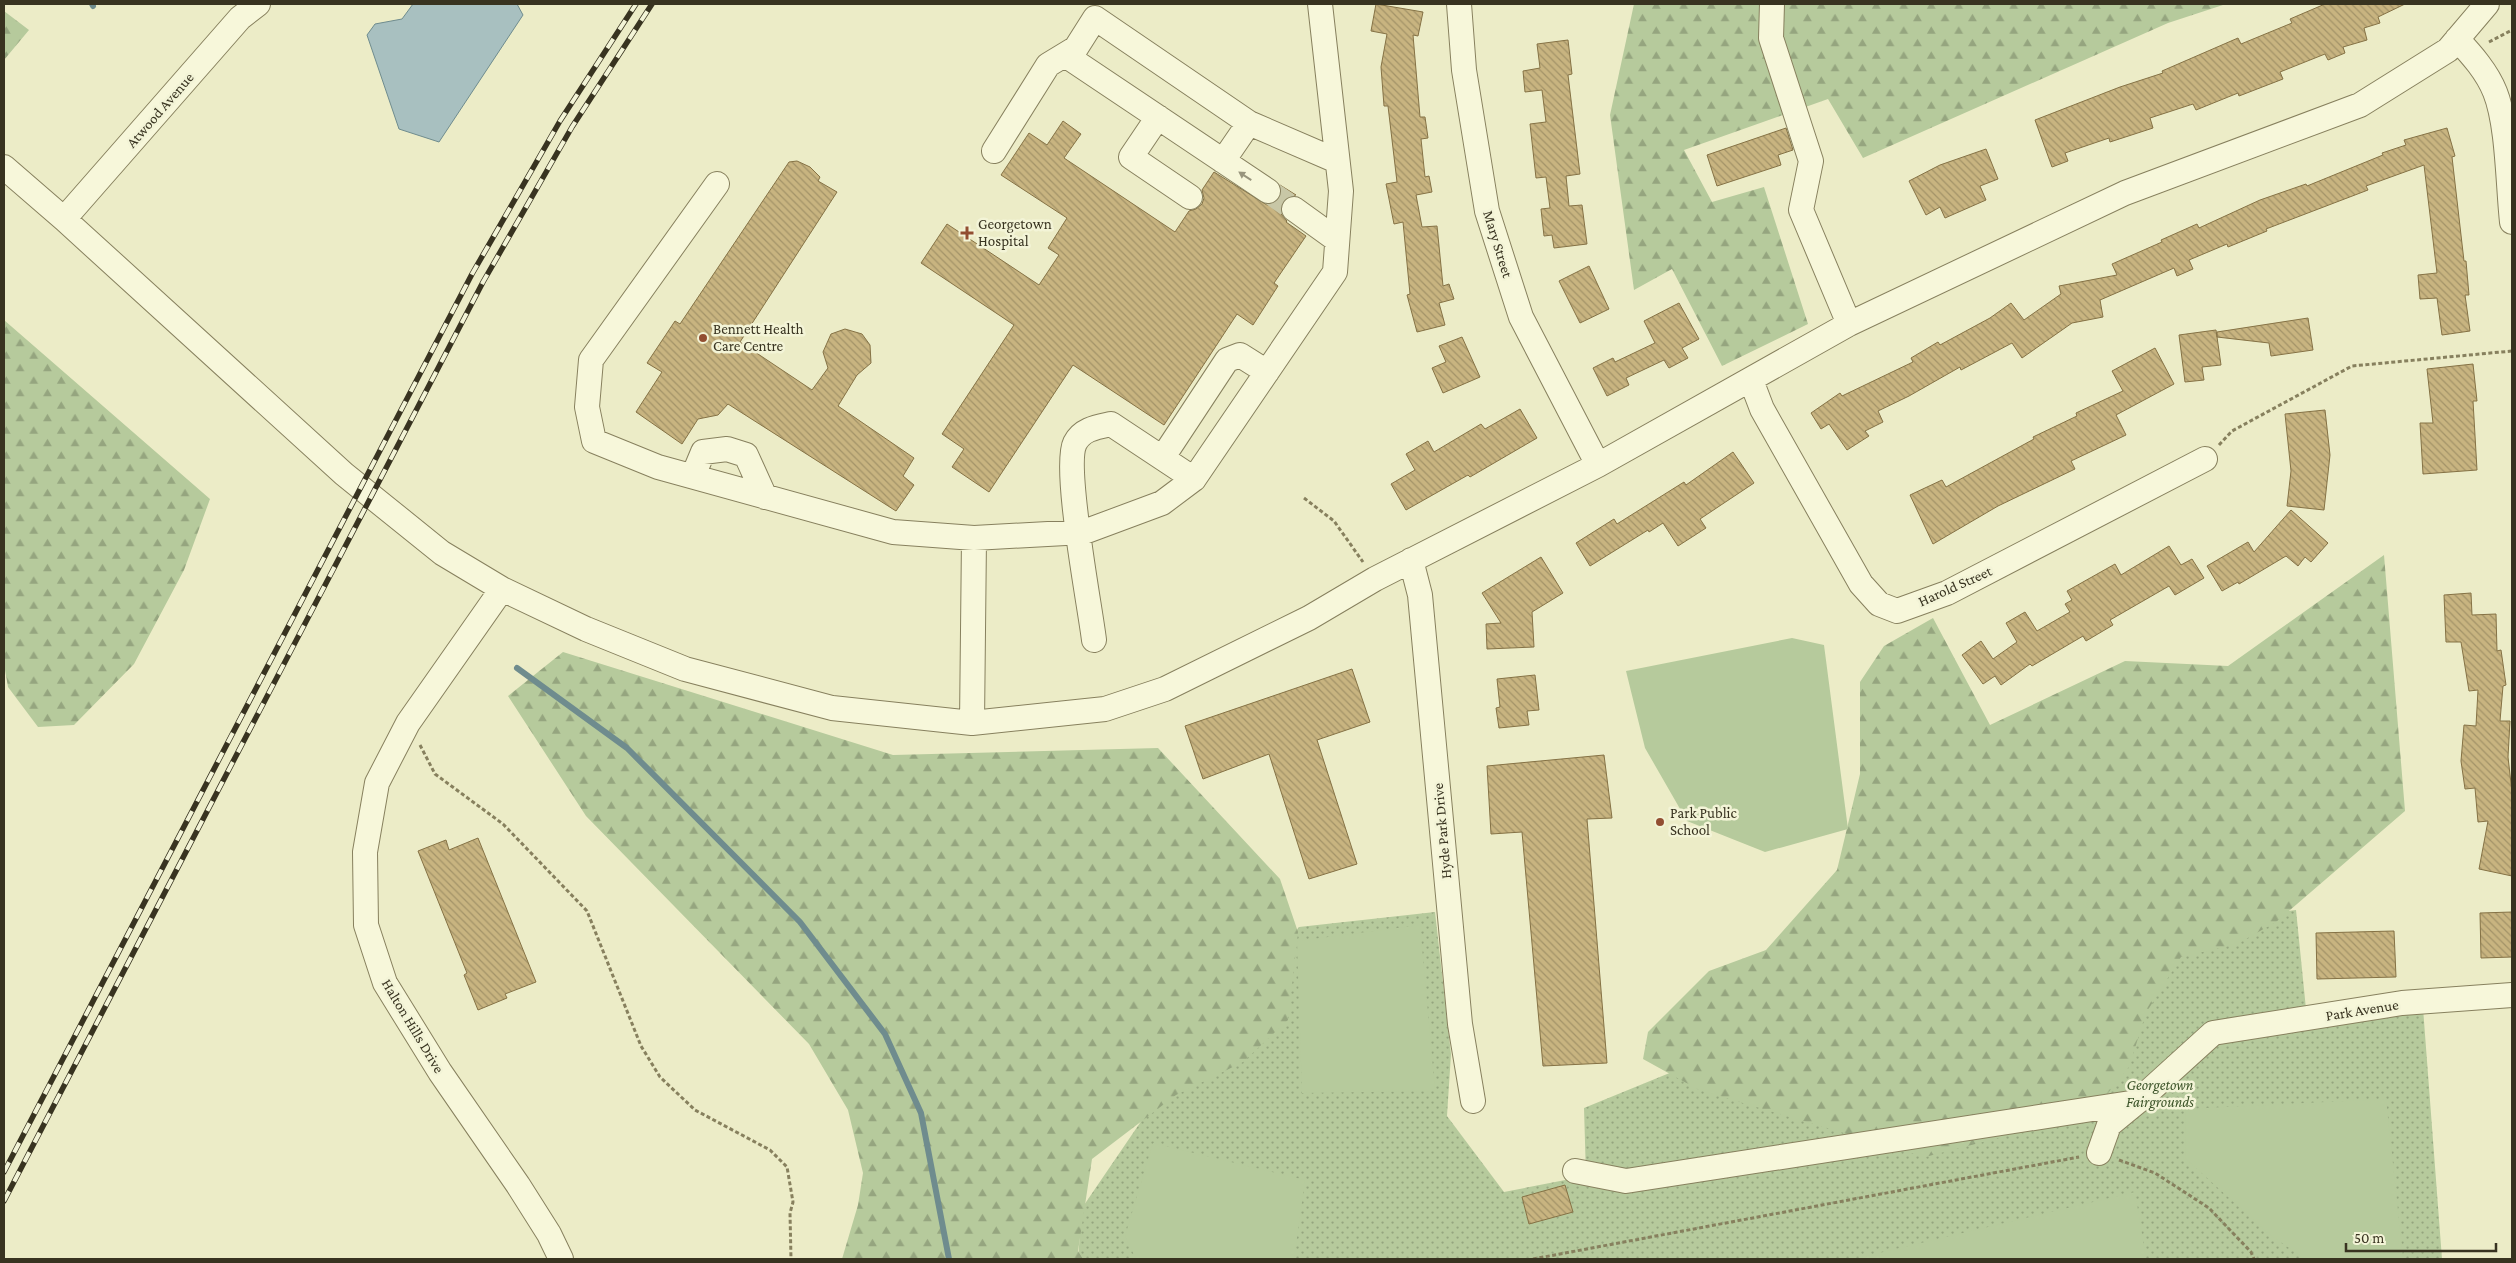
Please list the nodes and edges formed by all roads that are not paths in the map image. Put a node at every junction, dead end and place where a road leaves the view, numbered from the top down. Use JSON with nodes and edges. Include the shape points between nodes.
{"nodes":[{"id":1,"x":258,"y":4,"type":"edge"},
{"id":2,"x":1320,"y":4,"type":"edge"},
{"id":3,"x":1460,"y":4,"type":"edge"},
{"id":4,"x":1772,"y":4,"type":"edge"},
{"id":5,"x":2487,"y":4,"type":"edge"},
{"id":6,"x":2463,"y":46,"type":"junction"},
{"id":7,"x":1065,"y":55,"type":"junction"},
{"id":8,"x":1158,"y":117,"type":"junction"},
{"id":9,"x":1249,"y":123,"type":"junction"},
{"id":10,"x":994,"y":151,"type":"dead end"},
{"id":11,"x":1223,"y":161,"type":"junction"},
{"id":12,"x":1337,"y":161,"type":"junction"},
{"id":13,"x":4,"y":167,"type":"edge"},
{"id":14,"x":717,"y":184,"type":"dead end"},
{"id":15,"x":1268,"y":191,"type":"tunnel mouth"},
{"id":16,"x":1190,"y":197,"type":"dead end"},
{"id":17,"x":1294,"y":209,"type":"tunnel mouth"},
{"id":18,"x":64,"y":219,"type":"junction"},
{"id":19,"x":2512,"y":222,"type":"edge"},
{"id":20,"x":1337,"y":240,"type":"junction"},
{"id":21,"x":1850,"y":324,"type":"junction"},
{"id":22,"x":1268,"y":372,"type":"junction"},
{"id":23,"x":1751,"y":380,"type":"junction"},
{"id":24,"x":1162,"y":457,"type":"junction"},
{"id":25,"x":2205,"y":459,"type":"road end"},
{"id":26,"x":1598,"y":465,"type":"junction"},
{"id":27,"x":693,"y":476,"type":"junction"},
{"id":28,"x":1194,"y":479,"type":"junction"},
{"id":29,"x":765,"y":496,"type":"junction"},
{"id":30,"x":1078,"y":532,"type":"junction"},
{"id":31,"x":974,"y":538,"type":"junction"},
{"id":32,"x":1411,"y":560,"type":"junction"},
{"id":33,"x":502,"y":589,"type":"junction"},
{"id":34,"x":1094,"y":640,"type":"dead end"},
{"id":35,"x":972,"y":724,"type":"junction"},
{"id":36,"x":2512,"y":994,"type":"edge"},
{"id":37,"x":1474,"y":1102,"type":"dead end"},
{"id":38,"x":2137,"y":1102,"type":"junction"},
{"id":39,"x":2099,"y":1153,"type":"road end"},
{"id":40,"x":1575,"y":1171,"type":"dead end"},
{"id":41,"x":561,"y":1259,"type":"edge"}],
"edges":[{"from":1,"to":18,"type":"street","name":"Atwood Avenue","via":[[240,18]]},
{"from":2,"to":12,"type":"street"},
{"from":3,"to":26,"type":"street","name":"Mary Street","via":[[1464,70],[1487,211],[1521,317]]},
{"from":4,"to":21,"type":"street","via":[[1771,38],[1811,161],[1800,210]]},
{"from":5,"to":6,"type":"street"},
{"from":6,"to":19,"type":"street","via":[[2495,92],[2501,116]]},
{"from":6,"to":21,"type":"street","via":[[2448,50],[2360,105],[2125,193]]},
{"from":7,"to":8,"type":"street"},
{"from":7,"to":9,"type":"street","via":[[1076,48],[1095,18]]},
{"from":7,"to":10,"type":"street","via":[[1048,65]]},
{"from":8,"to":11,"type":"street"},
{"from":8,"to":16,"type":"street","via":[[1131,157]]},
{"from":9,"to":11,"type":"street"},
{"from":9,"to":12,"type":"street"},
{"from":15,"to":11,"type":"street","one_way":true},
{"from":12,"to":20,"type":"street","via":[[1340,191]]},
{"from":13,"to":18,"type":"street"},
{"from":14,"to":27,"type":"street","via":[[591,360],[587,407],[594,441],[658,467]]},
{"from":17,"to":20,"type":"street"},
{"from":18,"to":33,"type":"street","via":[[344,474],[442,553]]},
{"from":20,"to":22,"type":"street","via":[[1335,272]]},
{"from":21,"to":23,"type":"street"},
{"from":22,"to":24,"type":"street","via":[[1240,355],[1227,360]]},
{"from":22,"to":28,"type":"street"},
{"from":23,"to":25,"type":"street","name":"Harold Street","via":[[1762,409],[1861,584],[1880,604],[1897,610],[1947,593]]},
{"from":23,"to":26,"type":"street"},
{"from":24,"to":28,"type":"street"},
{"from":24,"to":30,"type":"street","via":[[1111,424],[1090,428],[1076,442],[1071,460]]},
{"from":26,"to":32,"type":"street"},
{"from":27,"to":29,"type":"street"},
{"from":27,"to":29,"type":"street","via":[[703,452],[727,449],[746,454]]},
{"from":28,"to":30,"type":"street","via":[[1162,503]]},
{"from":29,"to":31,"type":"street","via":[[892,532]]},
{"from":30,"to":31,"type":"street"},
{"from":30,"to":34,"type":"street"},
{"from":31,"to":35,"type":"street"},
{"from":32,"to":35,"type":"street","via":[[1309,618],[1165,688],[1105,709]]},
{"from":32,"to":37,"type":"street","name":"Hyde Park Drive","via":[[1420,596],[1460,1024]]},
{"from":33,"to":35,"type":"street","via":[[586,629],[685,669],[832,708]]},
{"from":33,"to":41,"type":"street","name":"Halton Hills Drive","via":[[408,723],[377,783],[365,852],[366,925],[385,983],[440,1072],[518,1185]]},
{"from":36,"to":38,"type":"street","name":"Park Avenue","via":[[2402,1003],[2213,1033]]},
{"from":38,"to":39,"type":"street","via":[[2109,1125]]},
{"from":38,"to":40,"type":"street","via":[[1626,1181]]}]}
